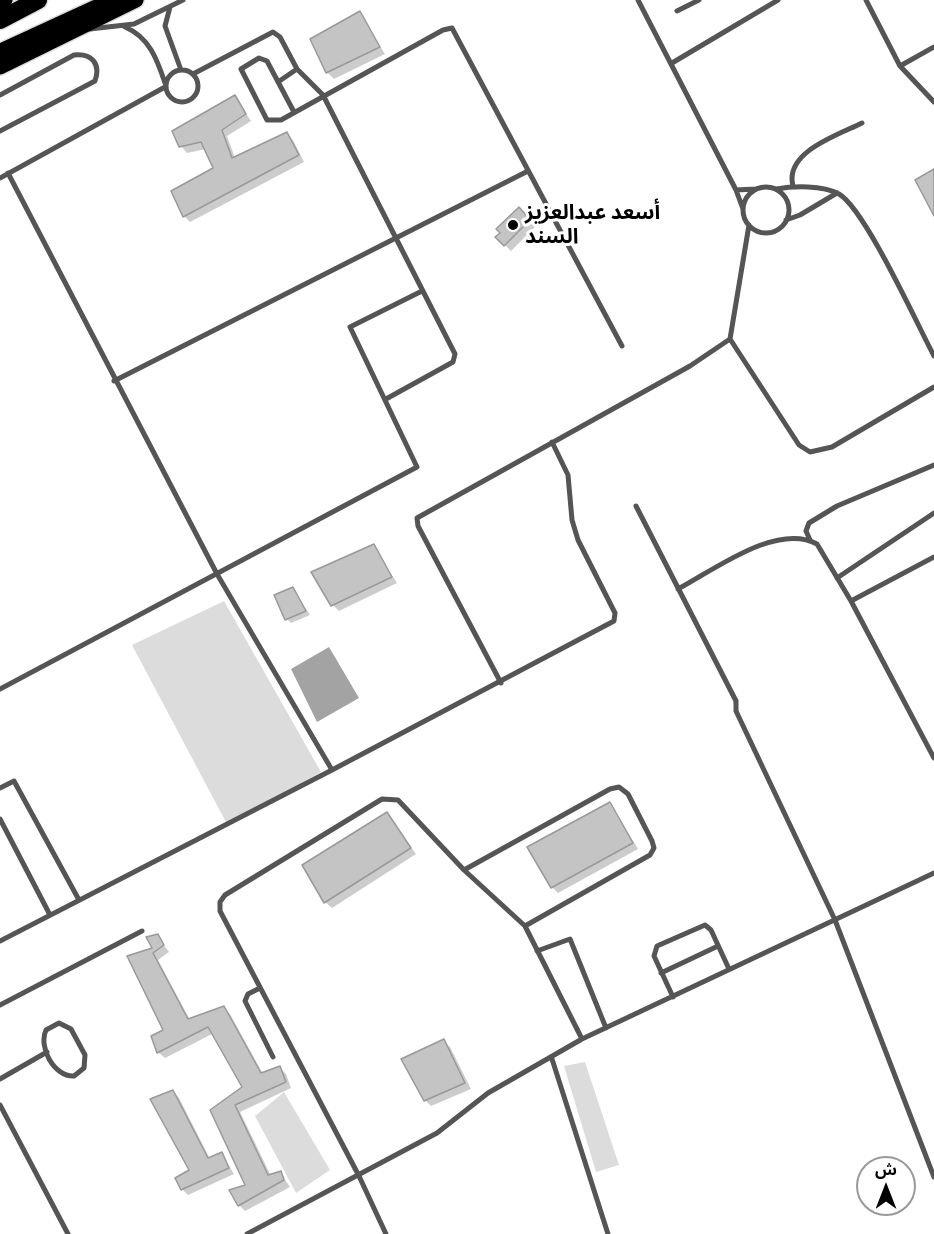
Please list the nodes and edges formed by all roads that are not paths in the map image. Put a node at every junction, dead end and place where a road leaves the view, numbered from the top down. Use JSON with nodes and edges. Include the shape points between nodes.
{"nodes":[{"id":1,"x":5,"y":0,"type":"edge"},
{"id":2,"x":38,"y":0,"type":"edge"},
{"id":3,"x":92,"y":0,"type":"edge"},
{"id":4,"x":116,"y":0,"type":"edge"},
{"id":5,"x":136,"y":0,"type":"edge"},
{"id":6,"x":183,"y":0,"type":"edge"},
{"id":7,"x":638,"y":0,"type":"edge"},
{"id":8,"x":699,"y":0,"type":"edge"},
{"id":9,"x":778,"y":0,"type":"edge"},
{"id":10,"x":866,"y":0,"type":"edge"},
{"id":11,"x":0,"y":3,"type":"edge"},
{"id":12,"x":170,"y":7,"type":"junction"},
{"id":13,"x":677,"y":11,"type":"dead end"},
{"id":14,"x":0,"y":20,"type":"edge"},
{"id":15,"x":124,"y":26,"type":"junction"},
{"id":16,"x":79,"y":28,"type":"junction"},
{"id":17,"x":934,"y":47,"type":"edge"},
{"id":18,"x":0,"y":51,"type":"edge"},
{"id":19,"x":672,"y":63,"type":"junction"},
{"id":20,"x":900,"y":66,"type":"junction"},
{"id":21,"x":0,"y":67,"type":"edge"},
{"id":22,"x":297,"y":69,"type":"junction"},
{"id":23,"x":180,"y":70,"type":"junction"},
{"id":24,"x":193,"y":74,"type":"junction"},
{"id":25,"x":278,"y":82,"type":"junction"},
{"id":26,"x":165,"y":85,"type":"junction"},
{"id":27,"x":0,"y":95,"type":"edge"},
{"id":28,"x":323,"y":95,"type":"junction"},
{"id":29,"x":934,"y":102,"type":"edge"},
{"id":30,"x":294,"y":112,"type":"junction"},
{"id":31,"x":862,"y":123,"type":"dead end"},
{"id":32,"x":0,"y":131,"type":"edge"},
{"id":33,"x":528,"y":171,"type":"junction"},
{"id":34,"x":8,"y":174,"type":"junction"},
{"id":35,"x":0,"y":178,"type":"edge"},
{"id":36,"x":793,"y":186,"type":"junction"},
{"id":37,"x":758,"y":189,"type":"junction"},
{"id":38,"x":776,"y":189,"type":"junction"},
{"id":39,"x":736,"y":190,"type":"junction"},
{"id":40,"x":837,"y":193,"type":"junction"},
{"id":41,"x":743,"y":209,"type":"junction"},
{"id":42,"x":786,"y":220,"type":"junction"},
{"id":43,"x":749,"y":225,"type":"junction"},
{"id":44,"x":394,"y":238,"type":"junction"},
{"id":45,"x":422,"y":291,"type":"junction"},
{"id":46,"x":730,"y":339,"type":"junction"},
{"id":47,"x":931,"y":343,"type":"edge"},
{"id":48,"x":622,"y":346,"type":"dead end"},
{"id":49,"x":934,"y":356,"type":"edge"},
{"id":50,"x":114,"y":381,"type":"junction"},
{"id":51,"x":934,"y":387,"type":"edge"},
{"id":52,"x":386,"y":399,"type":"junction"},
{"id":53,"x":552,"y":442,"type":"junction"},
{"id":54,"x":934,"y":465,"type":"edge"},
{"id":55,"x":636,"y":506,"type":"dead end"},
{"id":56,"x":934,"y":513,"type":"edge"},
{"id":57,"x":810,"y":540,"type":"junction"},
{"id":58,"x":934,"y":557,"type":"edge"},
{"id":59,"x":217,"y":574,"type":"junction"},
{"id":60,"x":837,"y":578,"type":"junction"},
{"id":61,"x":678,"y":589,"type":"junction"},
{"id":62,"x":851,"y":601,"type":"junction"},
{"id":63,"x":501,"y":683,"type":"junction"},
{"id":64,"x":0,"y":689,"type":"edge"},
{"id":65,"x":934,"y":758,"type":"edge"},
{"id":66,"x":333,"y":770,"type":"junction"},
{"id":67,"x":0,"y":788,"type":"edge"},
{"id":68,"x":0,"y":819,"type":"edge"},
{"id":69,"x":464,"y":870,"type":"junction"},
{"id":70,"x":934,"y":873,"type":"edge"},
{"id":71,"x":79,"y":900,"type":"junction"},
{"id":72,"x":50,"y":915,"type":"junction"},
{"id":73,"x":835,"y":920,"type":"junction"},
{"id":74,"x":525,"y":926,"type":"junction"},
{"id":75,"x":142,"y":931,"type":"dead end"},
{"id":76,"x":0,"y":941,"type":"edge"},
{"id":77,"x":718,"y":946,"type":"junction"},
{"id":78,"x":537,"y":951,"type":"junction"},
{"id":79,"x":729,"y":969,"type":"junction"},
{"id":80,"x":662,"y":973,"type":"junction"},
{"id":81,"x":260,"y":988,"type":"junction"},
{"id":82,"x":673,"y":997,"type":"junction"},
{"id":83,"x":0,"y":1005,"type":"edge"},
{"id":84,"x":606,"y":1028,"type":"junction"},
{"id":85,"x":582,"y":1039,"type":"junction"},
{"id":86,"x":47,"y":1052,"type":"junction"},
{"id":87,"x":273,"y":1057,"type":"dead end"},
{"id":88,"x":552,"y":1059,"type":"junction"},
{"id":89,"x":0,"y":1079,"type":"edge"},
{"id":90,"x":0,"y":1105,"type":"edge"},
{"id":91,"x":932,"y":1165,"type":"edge"},
{"id":92,"x":359,"y":1176,"type":"junction"},
{"id":93,"x":934,"y":1177,"type":"edge"},
{"id":94,"x":68,"y":1234,"type":"edge"},
{"id":95,"x":247,"y":1234,"type":"edge"},
{"id":96,"x":386,"y":1234,"type":"edge"},
{"id":97,"x":608,"y":1234,"type":"edge"}],
"edges":[{"from":1,"to":11,"type":"main road"},
{"from":2,"to":14,"type":"highway"},
{"from":3,"to":18,"type":"highway"},
{"from":4,"to":18,"type":"highway"},
{"from":5,"to":16,"type":"main road"},
{"from":6,"to":12,"type":"lane"},
{"from":7,"to":19,"type":"lane"},
{"from":8,"to":13,"type":"lane"},
{"from":9,"to":19,"type":"lane"},
{"from":10,"to":20,"type":"lane"},
{"from":12,"to":15,"type":"lane"},
{"from":12,"to":23,"type":"lane","via":[[165,26]]},
{"from":15,"to":16,"type":"lane"},
{"from":15,"to":26,"type":"lane","via":[[145,40]]},
{"from":16,"to":21,"type":"main road"},
{"from":17,"to":20,"type":"lane"},
{"from":19,"to":39,"type":"lane"},
{"from":20,"to":29,"type":"lane"},
{"from":22,"to":24,"type":"lane","via":[[280,37],[273,32]]},
{"from":22,"to":25,"type":"lane"},
{"from":22,"to":28,"type":"lane"},
{"from":23,"to":24,"type":"lane"},
{"from":23,"to":26,"type":"lane","via":[[171,74]]},
{"from":24,"to":26,"type":"lane","via":[[197,91],[189,101],[176,102]]},
{"from":25,"to":30,"type":"lane"},
{"from":25,"to":30,"type":"lane","via":[[264,59],[241,69],[267,120],[280,120]]},
{"from":26,"to":34,"type":"lane"},
{"from":27,"to":32,"type":"lane","via":[[74,55],[91,57],[96,64],[95,81]]},
{"from":28,"to":30,"type":"lane"},
{"from":28,"to":33,"type":"lane","via":[[452,28]]},
{"from":28,"to":44,"type":"lane"},
{"from":31,"to":36,"type":"lane","via":[[813,148],[795,165],[790,177]]},
{"from":33,"to":44,"type":"lane"},
{"from":33,"to":48,"type":"lane"},
{"from":34,"to":35,"type":"lane"},
{"from":34,"to":50,"type":"lane"},
{"from":36,"to":38,"type":"lane"},
{"from":36,"to":40,"type":"lane"},
{"from":37,"to":38,"type":"lane"},
{"from":37,"to":39,"type":"lane"},
{"from":37,"to":41,"type":"lane","via":[[745,200]]},
{"from":38,"to":42,"type":"lane","via":[[787,202]]},
{"from":39,"to":41,"type":"lane"},
{"from":40,"to":42,"type":"lane"},
{"from":40,"to":47,"type":"lane","via":[[849,202],[866,226]]},
{"from":41,"to":43,"type":"lane"},
{"from":42,"to":43,"type":"lane","via":[[781,227],[765,233]]},
{"from":43,"to":46,"type":"lane"},
{"from":44,"to":45,"type":"lane"},
{"from":44,"to":50,"type":"lane"},
{"from":45,"to":52,"type":"lane","via":[[456,359]]},
{"from":45,"to":52,"type":"lane","via":[[350,327]]},
{"from":46,"to":51,"type":"lane","via":[[799,445],[810,452],[832,447]]},
{"from":46,"to":53,"type":"lane","via":[[690,366]]},
{"from":47,"to":49,"type":"lane"},
{"from":50,"to":59,"type":"lane"},
{"from":52,"to":59,"type":"lane","via":[[417,467]]},
{"from":53,"to":63,"type":"lane","via":[[570,484],[572,520],[578,540],[615,617]]},
{"from":53,"to":63,"type":"lane","via":[[417,518]]},
{"from":54,"to":57,"type":"lane","via":[[837,506],[809,523],[806,531]]},
{"from":55,"to":61,"type":"lane"},
{"from":56,"to":60,"type":"lane"},
{"from":57,"to":60,"type":"lane","via":[[817,544]]},
{"from":57,"to":61,"type":"lane","via":[[769,540]]},
{"from":58,"to":62,"type":"lane"},
{"from":59,"to":64,"type":"lane"},
{"from":59,"to":66,"type":"lane"},
{"from":60,"to":62,"type":"lane"},
{"from":61,"to":73,"type":"lane","via":[[736,701],[736,711]]},
{"from":62,"to":65,"type":"lane"},
{"from":63,"to":66,"type":"lane"},
{"from":66,"to":71,"type":"lane"},
{"from":67,"to":71,"type":"lane","via":[[14,781]]},
{"from":68,"to":72,"type":"lane"},
{"from":69,"to":74,"type":"lane"},
{"from":69,"to":74,"type":"lane","via":[[610,789],[619,788],[628,794],[652,841],[650,855]]},
{"from":69,"to":81,"type":"lane","via":[[398,800],[382,799],[225,895],[220,902],[220,911]]},
{"from":70,"to":73,"type":"lane"},
{"from":71,"to":72,"type":"lane"},
{"from":72,"to":76,"type":"lane"},
{"from":73,"to":79,"type":"lane"},
{"from":73,"to":91,"type":"lane"},
{"from":74,"to":78,"type":"lane"},
{"from":75,"to":83,"type":"lane"},
{"from":77,"to":79,"type":"lane"},
{"from":77,"to":80,"type":"lane"},
{"from":77,"to":80,"type":"lane","via":[[710,927],[705,925],[657,946],[653,953]]},
{"from":78,"to":84,"type":"lane","via":[[570,939]]},
{"from":78,"to":85,"type":"lane"},
{"from":79,"to":82,"type":"lane"},
{"from":80,"to":82,"type":"lane"},
{"from":81,"to":87,"type":"lane","via":[[245,1000]]},
{"from":81,"to":92,"type":"lane"},
{"from":82,"to":84,"type":"lane"},
{"from":84,"to":85,"type":"lane"},
{"from":85,"to":88,"type":"lane"},
{"from":86,"to":86,"type":"lane","via":[[62,1074],[74,1076],[84,1068],[85,1055],[66,1025],[58,1023],[46,1030],[43,1043]]},
{"from":86,"to":89,"type":"lane"},
{"from":88,"to":92,"type":"lane","via":[[488,1093],[437,1133]]},
{"from":88,"to":97,"type":"lane"},
{"from":90,"to":94,"type":"lane"},
{"from":91,"to":93,"type":"lane"},
{"from":92,"to":95,"type":"lane"},
{"from":92,"to":96,"type":"lane"}]}
